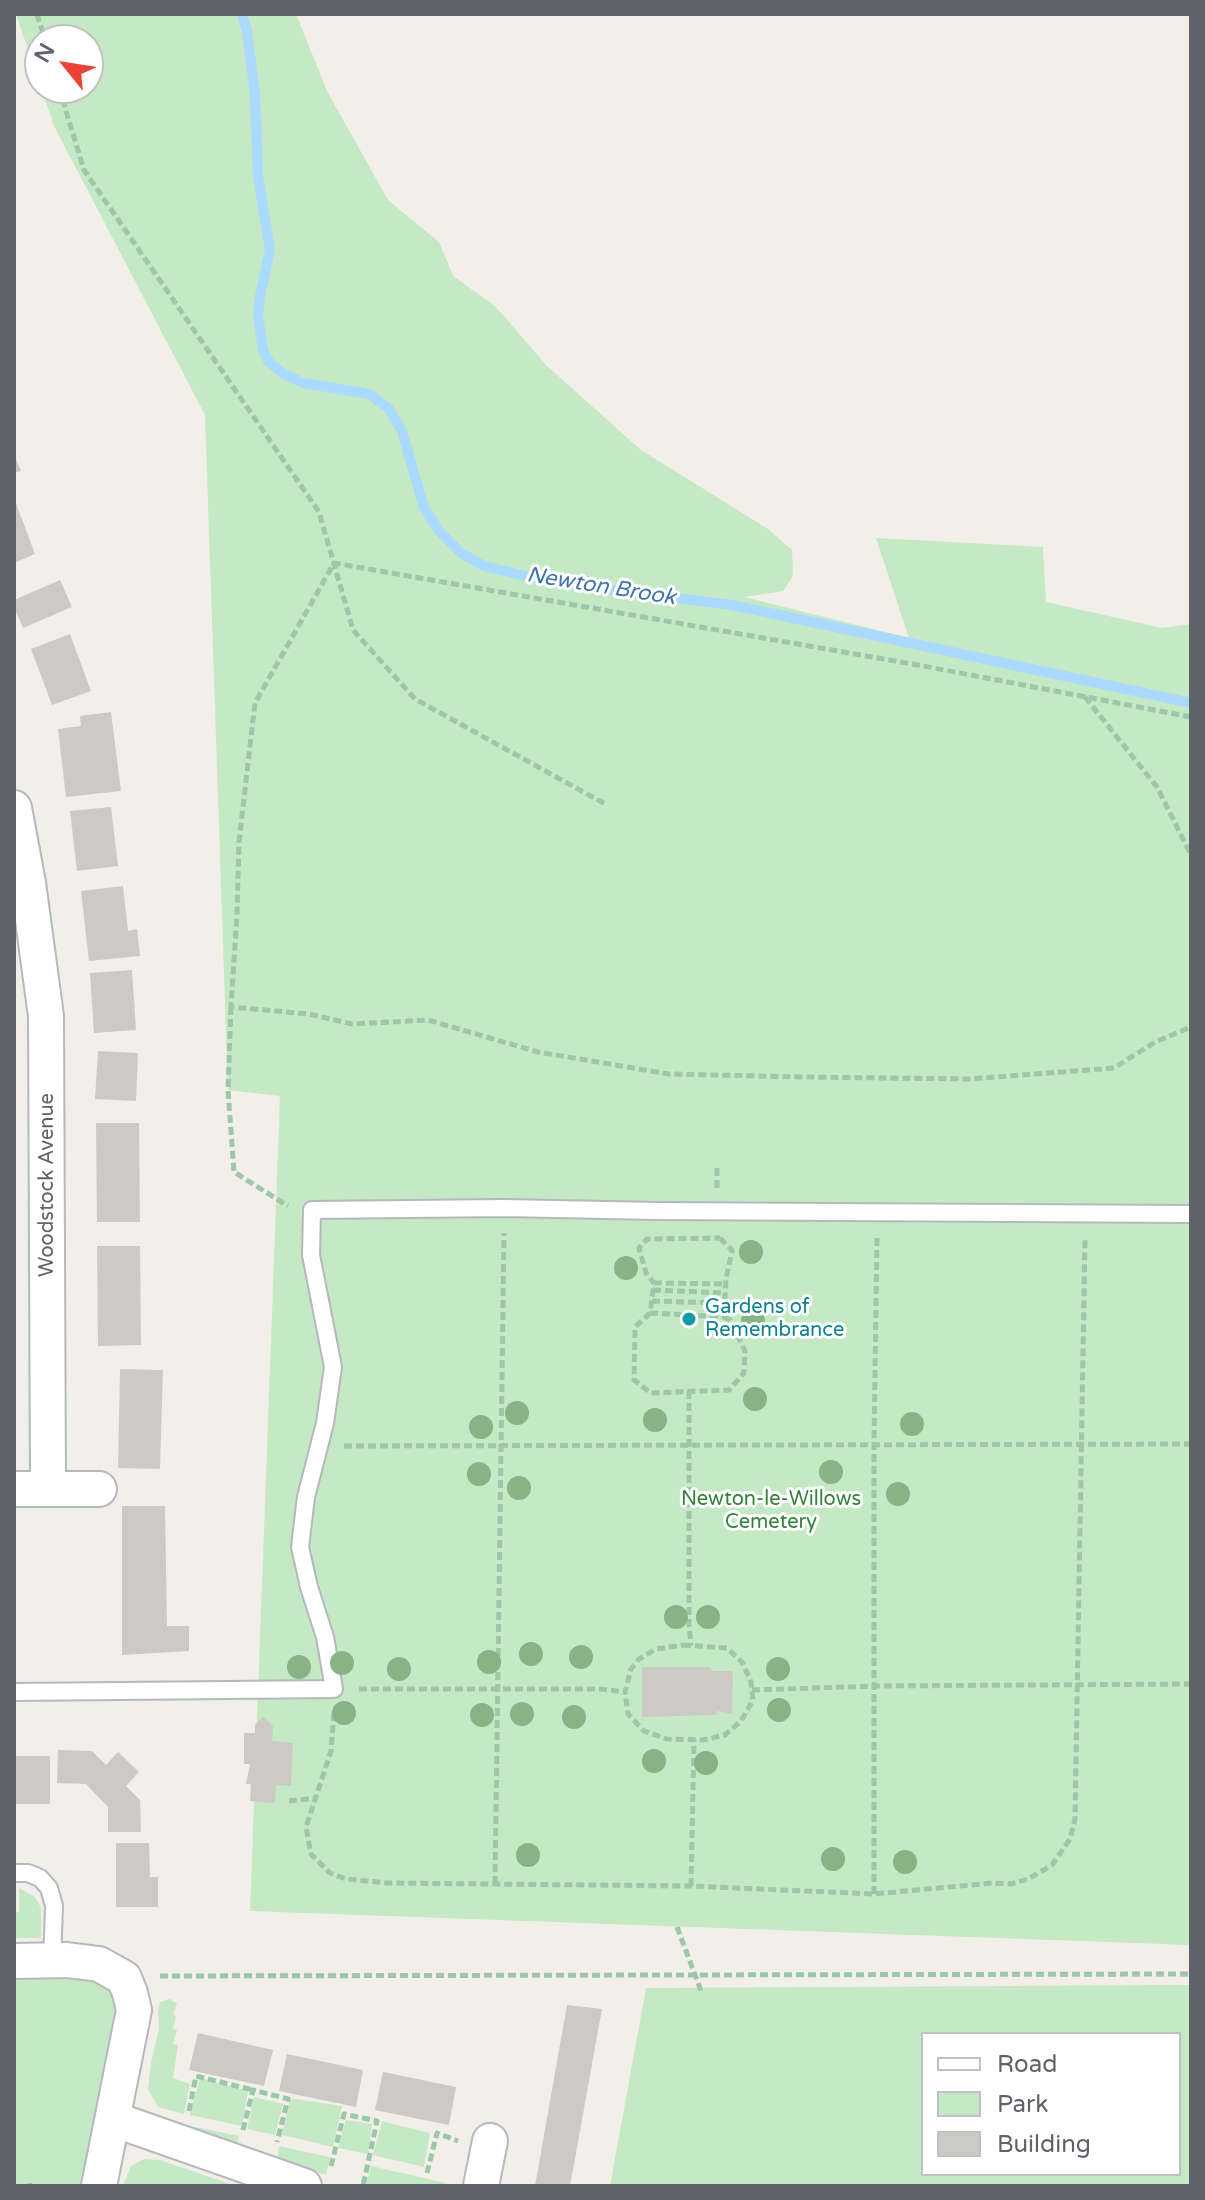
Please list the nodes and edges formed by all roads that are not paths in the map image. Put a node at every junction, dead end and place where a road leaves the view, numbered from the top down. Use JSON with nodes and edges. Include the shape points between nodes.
{"nodes":[{"id":1,"x":14,"y":808,"type":"edge"},
{"id":2,"x":21,"y":885,"type":"edge"},
{"id":3,"x":1191,"y":1214,"type":"edge"},
{"id":4,"x":14,"y":1489,"type":"edge"},
{"id":5,"x":48,"y":1489,"type":"junction"},
{"id":6,"x":99,"y":1489,"type":"dead end"},
{"id":7,"x":14,"y":1692,"type":"edge"},
{"id":8,"x":14,"y":1873,"type":"edge"},
{"id":9,"x":14,"y":1961,"type":"edge"},
{"id":10,"x":52,"y":1961,"type":"junction"},
{"id":11,"x":113,"y":2119,"type":"junction"},
{"id":12,"x":476,"y":2141,"type":"road end"},
{"id":13,"x":316,"y":2180,"type":"edge"},
{"id":14,"x":99,"y":2186,"type":"edge"},
{"id":15,"x":481,"y":2186,"type":"edge"}],
"edges":[{"from":1,"to":2,"type":"street","name":"Woodstock Avenue"},
{"from":2,"to":5,"type":"street","name":"Woodstock Avenue","via":[[46,1016]]},
{"from":3,"to":7,"type":"lane","via":[[312,1210],[311,1255],[333,1367],[300,1547],[334,1689]]},
{"from":4,"to":5,"type":"street"},
{"from":5,"to":6,"type":"street"},
{"from":8,"to":10,"type":"lane","via":[[40,1878],[49,1888],[54,1906]]},
{"from":9,"to":10,"type":"street"},
{"from":10,"to":11,"type":"street","via":[[99,1964],[124,1978],[134,2010]]},
{"from":11,"to":13,"type":"street","via":[[269,2174]]},
{"from":11,"to":14,"type":"street"},
{"from":12,"to":15,"type":"street"}]}
